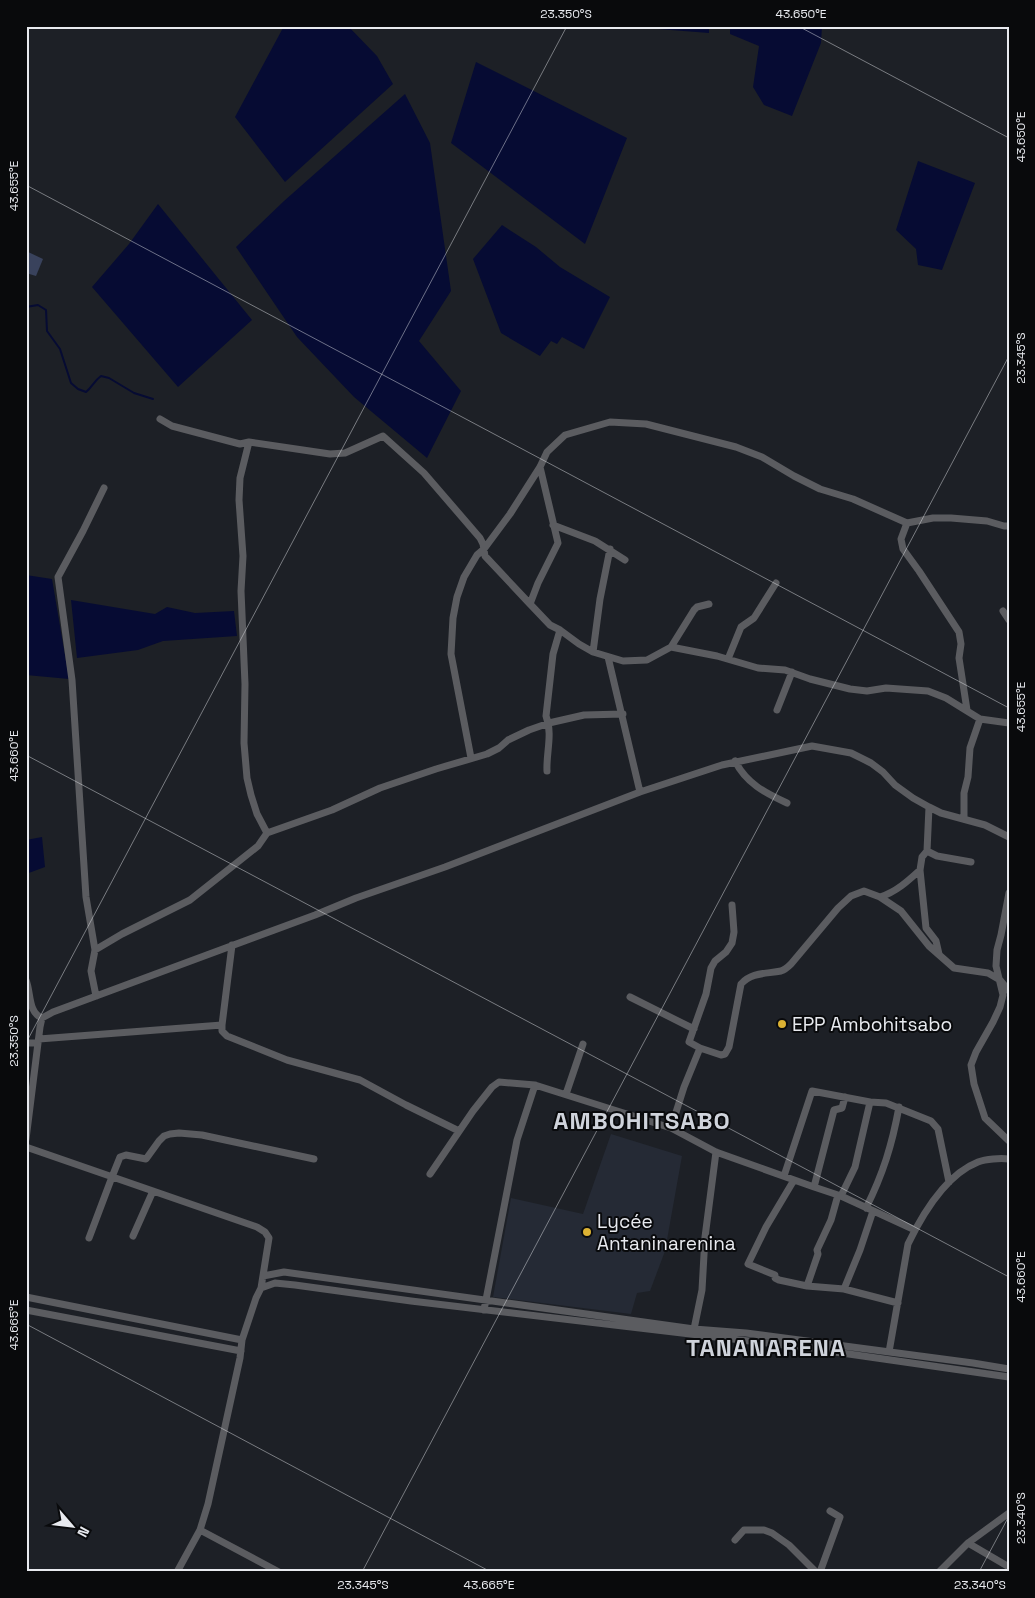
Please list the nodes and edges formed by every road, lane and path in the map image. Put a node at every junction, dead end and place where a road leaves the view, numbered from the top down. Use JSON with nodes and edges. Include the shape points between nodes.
{"nodes":[{"id":1,"x":160,"y":419,"type":"dead end"},
{"id":2,"x":249,"y":442,"type":"junction"},
{"id":3,"x":540,"y":467,"type":"junction"},
{"id":4,"x":104,"y":488,"type":"dead end"},
{"id":5,"x":906,"y":522,"type":"junction"},
{"id":6,"x":553,"y":525,"type":"junction"},
{"id":7,"x":1009,"y":526,"type":"edge"},
{"id":8,"x":484,"y":550,"type":"junction"},
{"id":9,"x":610,"y":550,"type":"junction"},
{"id":10,"x":625,"y":560,"type":"dead end"},
{"id":11,"x":776,"y":583,"type":"dead end"},
{"id":12,"x":530,"y":604,"type":"junction"},
{"id":13,"x":708,"y":604,"type":"dead end"},
{"id":14,"x":1003,"y":611,"type":"dead end"},
{"id":15,"x":1009,"y":620,"type":"edge"},
{"id":16,"x":560,"y":630,"type":"junction"},
{"id":17,"x":671,"y":647,"type":"junction"},
{"id":18,"x":593,"y":652,"type":"junction"},
{"id":19,"x":608,"y":657,"type":"junction"},
{"id":20,"x":728,"y":659,"type":"junction"},
{"id":21,"x":792,"y":672,"type":"junction"},
{"id":22,"x":777,"y":710,"type":"dead end"},
{"id":23,"x":967,"y":710,"type":"junction"},
{"id":24,"x":622,"y":714,"type":"junction"},
{"id":25,"x":980,"y":719,"type":"junction"},
{"id":26,"x":549,"y":723,"type":"junction"},
{"id":27,"x":1009,"y":723,"type":"edge"},
{"id":28,"x":472,"y":758,"type":"junction"},
{"id":29,"x":735,"y":761,"type":"junction"},
{"id":30,"x":547,"y":772,"type":"dead end"},
{"id":31,"x":640,"y":792,"type":"junction"},
{"id":32,"x":787,"y":803,"type":"dead end"},
{"id":33,"x":929,"y":807,"type":"junction"},
{"id":34,"x":964,"y":819,"type":"junction"},
{"id":35,"x":267,"y":833,"type":"junction"},
{"id":36,"x":1009,"y":836,"type":"edge"},
{"id":37,"x":927,"y":851,"type":"junction"},
{"id":38,"x":971,"y":862,"type":"dead end"},
{"id":39,"x":920,"y":870,"type":"junction"},
{"id":40,"x":1009,"y":893,"type":"edge"},
{"id":41,"x":880,"y":897,"type":"junction"},
{"id":42,"x":732,"y":905,"type":"dead end"},
{"id":43,"x":232,"y":945,"type":"junction"},
{"id":44,"x":95,"y":950,"type":"junction"},
{"id":45,"x":939,"y":955,"type":"junction"},
{"id":46,"x":26,"y":980,"type":"edge"},
{"id":47,"x":1000,"y":980,"type":"junction"},
{"id":48,"x":1009,"y":991,"type":"edge"},
{"id":49,"x":96,"y":996,"type":"junction"},
{"id":50,"x":630,"y":997,"type":"dead end"},
{"id":51,"x":42,"y":1018,"type":"junction"},
{"id":52,"x":222,"y":1025,"type":"junction"},
{"id":53,"x":694,"y":1029,"type":"junction"},
{"id":54,"x":38,"y":1041,"type":"junction"},
{"id":55,"x":26,"y":1043,"type":"edge"},
{"id":56,"x":583,"y":1044,"type":"dead end"},
{"id":57,"x":700,"y":1048,"type":"junction"},
{"id":58,"x":535,"y":1085,"type":"junction"},
{"id":59,"x":566,"y":1094,"type":"junction"},
{"id":60,"x":845,"y":1097,"type":"junction"},
{"id":61,"x":870,"y":1102,"type":"junction"},
{"id":62,"x":898,"y":1108,"type":"junction"},
{"id":63,"x":671,"y":1128,"type":"junction"},
{"id":64,"x":459,"y":1131,"type":"junction"},
{"id":65,"x":26,"y":1139,"type":"edge"},
{"id":66,"x":1009,"y":1141,"type":"edge"},
{"id":67,"x":26,"y":1147,"type":"edge"},
{"id":68,"x":716,"y":1152,"type":"junction"},
{"id":69,"x":314,"y":1159,"type":"dead end"},
{"id":70,"x":1009,"y":1159,"type":"edge"},
{"id":71,"x":430,"y":1174,"type":"dead end"},
{"id":72,"x":784,"y":1176,"type":"junction"},
{"id":73,"x":112,"y":1177,"type":"junction"},
{"id":74,"x":794,"y":1180,"type":"junction"},
{"id":75,"x":950,"y":1182,"type":"junction"},
{"id":76,"x":814,"y":1187,"type":"junction"},
{"id":77,"x":154,"y":1191,"type":"junction"},
{"id":78,"x":840,"y":1196,"type":"junction"},
{"id":79,"x":866,"y":1208,"type":"junction"},
{"id":80,"x":873,"y":1211,"type":"junction"},
{"id":81,"x":915,"y":1230,"type":"junction"},
{"id":82,"x":133,"y":1236,"type":"dead end"},
{"id":83,"x":89,"y":1238,"type":"dead end"},
{"id":84,"x":263,"y":1276,"type":"junction"},
{"id":85,"x":807,"y":1286,"type":"junction"},
{"id":86,"x":261,"y":1288,"type":"junction"},
{"id":87,"x":412,"y":1289,"type":"junction"},
{"id":88,"x":844,"y":1289,"type":"junction"},
{"id":89,"x":26,"y":1296,"type":"edge"},
{"id":90,"x":485,"y":1300,"type":"junction"},
{"id":91,"x":411,"y":1301,"type":"junction"},
{"id":92,"x":898,"y":1303,"type":"junction"},
{"id":93,"x":26,"y":1310,"type":"edge"},
{"id":94,"x":484,"y":1310,"type":"junction"},
{"id":95,"x":618,"y":1322,"type":"junction"},
{"id":96,"x":689,"y":1330,"type":"junction"},
{"id":97,"x":242,"y":1340,"type":"junction"},
{"id":98,"x":240,"y":1351,"type":"junction"},
{"id":99,"x":889,"y":1352,"type":"junction"},
{"id":100,"x":877,"y":1354,"type":"junction"},
{"id":101,"x":991,"y":1370,"type":"junction"},
{"id":102,"x":1009,"y":1370,"type":"edge"},
{"id":103,"x":1009,"y":1377,"type":"edge"},
{"id":104,"x":830,"y":1511,"type":"dead end"},
{"id":105,"x":1009,"y":1513,"type":"edge"},
{"id":106,"x":200,"y":1530,"type":"junction"},
{"id":107,"x":735,"y":1540,"type":"dead end"},
{"id":108,"x":968,"y":1543,"type":"junction"},
{"id":109,"x":1009,"y":1567,"type":"edge"},
{"id":110,"x":177,"y":1572,"type":"edge"},
{"id":111,"x":279,"y":1572,"type":"edge"},
{"id":112,"x":816,"y":1572,"type":"edge"},
{"id":113,"x":820,"y":1572,"type":"edge"},
{"id":114,"x":939,"y":1572,"type":"edge"}],
"edges":[{"from":1,"to":2,"type":"street","via":[[172,426],[240,444]]},
{"from":2,"to":8,"type":"street","via":[[342,454],[383,436],[424,473],[480,538]]},
{"from":2,"to":35,"type":"street","via":[[240,478],[239,500],[243,556],[244,742],[251,795]]},
{"from":3,"to":5,"type":"street","via":[[547,452],[565,435],[610,422],[646,424],[736,447],[762,457],[820,489]]},
{"from":3,"to":6,"type":"street"},
{"from":3,"to":8,"type":"street"},
{"from":4,"to":44,"type":"street","via":[[58,577],[72,680],[86,897]]},
{"from":5,"to":7,"type":"street","via":[[951,518]]},
{"from":5,"to":23,"type":"street","via":[[900,539],[902,549],[959,632],[959,658]]},
{"from":6,"to":9,"type":"street"},
{"from":6,"to":12,"type":"street","via":[[558,543]]},
{"from":8,"to":12,"type":"street","via":[[485,556]]},
{"from":8,"to":28,"type":"street","via":[[474,560],[460,587],[452,634],[451,654]]},
{"from":9,"to":10,"type":"street"},
{"from":9,"to":18,"type":"street"},
{"from":11,"to":20,"type":"street","via":[[754,618],[741,627]]},
{"from":12,"to":16,"type":"street","via":[[550,625]]},
{"from":13,"to":17,"type":"street","via":[[694,610]]},
{"from":14,"to":15,"type":"street"},
{"from":16,"to":18,"type":"street"},
{"from":16,"to":26,"type":"street","via":[[553,654],[546,716]]},
{"from":17,"to":19,"type":"street","via":[[647,660]]},
{"from":17,"to":20,"type":"street"},
{"from":18,"to":19,"type":"street"},
{"from":19,"to":24,"type":"street"},
{"from":20,"to":21,"type":"street","via":[[758,668]]},
{"from":21,"to":22,"type":"street"},
{"from":21,"to":23,"type":"street","via":[[866,691],[886,688],[928,691]]},
{"from":23,"to":25,"type":"street"},
{"from":24,"to":26,"type":"street","via":[[584,714]]},
{"from":24,"to":31,"type":"street"},
{"from":25,"to":27,"type":"street"},
{"from":25,"to":34,"type":"street","via":[[970,748]]},
{"from":26,"to":28,"type":"street","via":[[487,754]]},
{"from":26,"to":30,"type":"street"},
{"from":28,"to":35,"type":"street","via":[[380,788],[332,810]]},
{"from":29,"to":31,"type":"street"},
{"from":29,"to":32,"type":"street","via":[[748,781]]},
{"from":29,"to":33,"type":"street","via":[[812,746],[851,753],[871,763],[894,785]]},
{"from":31,"to":43,"type":"street"},
{"from":33,"to":34,"type":"street"},
{"from":33,"to":37,"type":"street"},
{"from":34,"to":36,"type":"street"},
{"from":35,"to":44,"type":"street","via":[[258,846],[190,900]]},
{"from":37,"to":38,"type":"street"},
{"from":37,"to":39,"type":"street","via":[[922,857]]},
{"from":39,"to":41,"type":"street","via":[[908,882]]},
{"from":39,"to":45,"type":"street","via":[[926,928],[936,941]]},
{"from":40,"to":47,"type":"street","via":[[997,950],[996,966]]},
{"from":41,"to":45,"type":"street","via":[[901,911]]},
{"from":41,"to":57,"type":"street","via":[[864,891],[851,896],[783,971],[770,971],[746,979],[741,984],[725,1054],[721,1056]]},
{"from":42,"to":53,"type":"street","via":[[732,943],[711,968]]},
{"from":43,"to":49,"type":"street"},
{"from":43,"to":52,"type":"street"},
{"from":44,"to":49,"type":"street","via":[[91,971]]},
{"from":45,"to":47,"type":"street","via":[[954,968],[988,973]]},
{"from":46,"to":51,"type":"street","via":[[33,1009]]},
{"from":47,"to":48,"type":"street"},
{"from":47,"to":66,"type":"street","via":[[1003,995],[1000,1007],[971,1065],[985,1118]]},
{"from":49,"to":51,"type":"street"},
{"from":50,"to":53,"type":"street"},
{"from":51,"to":54,"type":"street"},
{"from":52,"to":54,"type":"street"},
{"from":52,"to":64,"type":"street","via":[[227,1036],[287,1060],[360,1080]]},
{"from":53,"to":57,"type":"street","via":[[689,1042]]},
{"from":54,"to":55,"type":"street"},
{"from":54,"to":65,"type":"street"},
{"from":56,"to":59,"type":"street"},
{"from":57,"to":63,"type":"street"},
{"from":58,"to":59,"type":"street"},
{"from":58,"to":64,"type":"street","via":[[498,1082]]},
{"from":58,"to":90,"type":"street","via":[[517,1140]]},
{"from":59,"to":63,"type":"street"},
{"from":60,"to":61,"type":"street"},
{"from":60,"to":72,"type":"street","via":[[812,1091]]},
{"from":60,"to":76,"type":"street","via":[[842,1108],[834,1110]]},
{"from":61,"to":62,"type":"street"},
{"from":61,"to":78,"type":"street","via":[[855,1167]]},
{"from":62,"to":75,"type":"street","via":[[931,1120],[938,1129]]},
{"from":62,"to":79,"type":"street","via":[[883,1171]]},
{"from":63,"to":68,"type":"street"},
{"from":64,"to":71,"type":"street"},
{"from":67,"to":73,"type":"street"},
{"from":68,"to":72,"type":"street"},
{"from":68,"to":96,"type":"street","via":[[702,1290]]},
{"from":69,"to":73,"type":"street","via":[[202,1135],[170,1134],[159,1141],[146,1159],[120,1157]]},
{"from":70,"to":75,"type":"street","via":[[978,1162]]},
{"from":72,"to":74,"type":"street"},
{"from":73,"to":77,"type":"street"},
{"from":73,"to":83,"type":"street"},
{"from":74,"to":76,"type":"street"},
{"from":74,"to":85,"type":"street","via":[[748,1264],[775,1275],[775,1278]]},
{"from":75,"to":81,"type":"street","via":[[938,1192]]},
{"from":76,"to":78,"type":"street"},
{"from":77,"to":82,"type":"street"},
{"from":77,"to":84,"type":"street","via":[[265,1232],[269,1238]]},
{"from":78,"to":79,"type":"street"},
{"from":78,"to":85,"type":"street","via":[[817,1250]]},
{"from":79,"to":80,"type":"street"},
{"from":80,"to":81,"type":"street"},
{"from":80,"to":88,"type":"street"},
{"from":81,"to":92,"type":"street","via":[[908,1244]]},
{"from":84,"to":86,"type":"street"},
{"from":84,"to":87,"type":"street","via":[[284,1272]]},
{"from":85,"to":88,"type":"street"},
{"from":86,"to":91,"type":"street","via":[[275,1283]]},
{"from":86,"to":97,"type":"street"},
{"from":87,"to":90,"type":"street"},
{"from":87,"to":91,"type":"street"},
{"from":88,"to":92,"type":"street"},
{"from":89,"to":97,"type":"street"},
{"from":90,"to":94,"type":"street"},
{"from":90,"to":95,"type":"street"},
{"from":91,"to":94,"type":"street"},
{"from":92,"to":99,"type":"street"},
{"from":93,"to":98,"type":"street"},
{"from":94,"to":95,"type":"street"},
{"from":95,"to":96,"type":"street"},
{"from":96,"to":100,"type":"street","via":[[746,1333]]},
{"from":97,"to":98,"type":"street"},
{"from":98,"to":106,"type":"street"},
{"from":99,"to":100,"type":"street"},
{"from":99,"to":101,"type":"street"},
{"from":100,"to":101,"type":"street"},
{"from":101,"to":102,"type":"street"},
{"from":101,"to":103,"type":"street"},
{"from":104,"to":113,"type":"street","via":[[840,1517]]},
{"from":105,"to":108,"type":"street"},
{"from":106,"to":110,"type":"street"},
{"from":106,"to":111,"type":"street"},
{"from":107,"to":112,"type":"street","via":[[744,1530],[764,1530],[789,1545]]},
{"from":108,"to":109,"type":"street"},
{"from":108,"to":114,"type":"street"}]}
